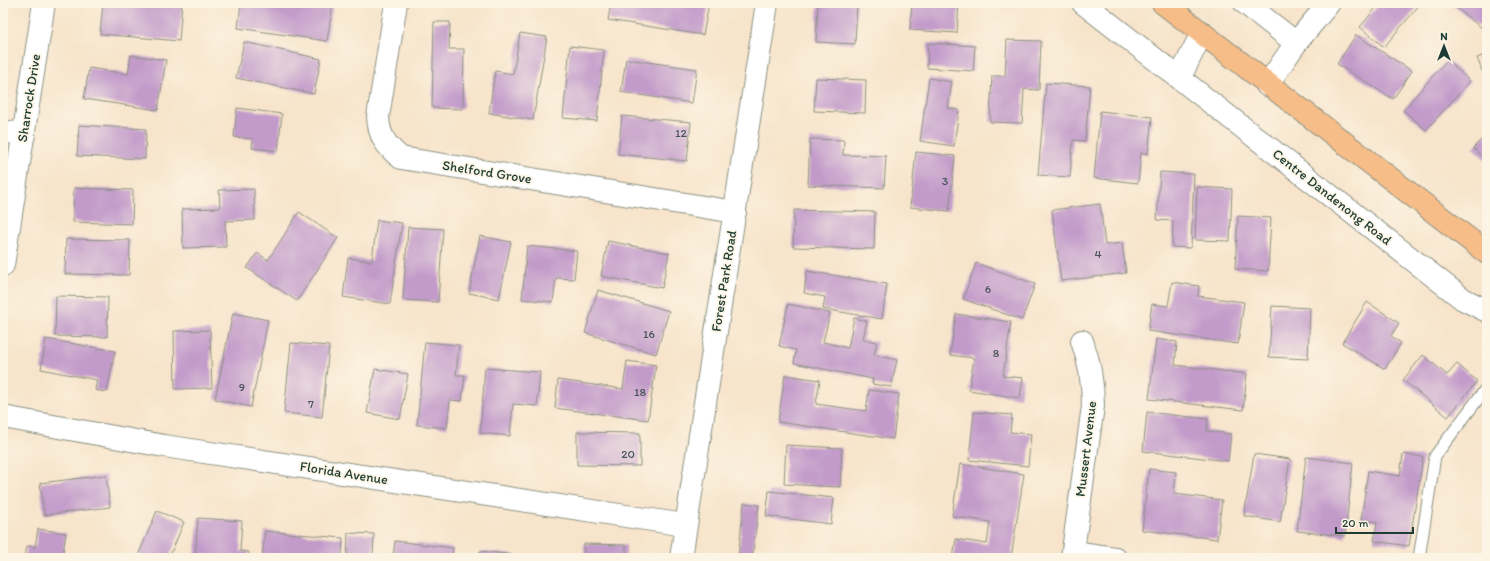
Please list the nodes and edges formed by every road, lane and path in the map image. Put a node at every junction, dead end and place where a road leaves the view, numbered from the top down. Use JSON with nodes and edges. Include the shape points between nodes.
{"nodes":[{"id":1,"x":44,"y":3,"type":"edge"},
{"id":2,"x":396,"y":3,"type":"edge"},
{"id":3,"x":767,"y":3,"type":"edge"},
{"id":4,"x":1083,"y":3,"type":"edge"},
{"id":5,"x":1162,"y":3,"type":"edge"},
{"id":6,"x":1245,"y":3,"type":"edge"},
{"id":7,"x":1329,"y":3,"type":"edge"},
{"id":8,"x":1202,"y":33,"type":"junction"},
{"id":9,"x":1296,"y":44,"type":"junction"},
{"id":10,"x":1180,"y":77,"type":"junction"},
{"id":11,"x":1267,"y":85,"type":"junction"},
{"id":12,"x":13,"y":133,"type":"edge"},
{"id":13,"x":735,"y":212,"type":"junction"},
{"id":14,"x":1487,"y":253,"type":"edge"},
{"id":15,"x":3,"y":265,"type":"edge"},
{"id":16,"x":1487,"y":311,"type":"edge"},
{"id":17,"x":1082,"y":341,"type":"dead end"},
{"id":18,"x":1487,"y":388,"type":"edge"},
{"id":19,"x":3,"y":417,"type":"edge"},
{"id":20,"x":685,"y":525,"type":"junction"},
{"id":21,"x":1073,"y":555,"type":"edge"},
{"id":22,"x":680,"y":558,"type":"edge"},
{"id":23,"x":1115,"y":558,"type":"edge"},
{"id":24,"x":1419,"y":558,"type":"edge"}],
"edges":[{"from":1,"to":12,"type":"street","name":"Sharrock Drive"},
{"from":2,"to":13,"type":"street","name":"Shelford Grove","via":[[379,111],[379,130],[390,150],[401,158]]},
{"from":3,"to":13,"type":"street","name":"Forest Park Road"},
{"from":4,"to":10,"type":"street","name":"Centre Dandenong Road"},
{"from":5,"to":8,"type":"main road"},
{"from":6,"to":9,"type":"street"},
{"from":7,"to":9,"type":"street"},
{"from":8,"to":10,"type":"street"},
{"from":8,"to":11,"type":"main road"},
{"from":9,"to":11,"type":"street"},
{"from":10,"to":16,"type":"street","name":"Centre Dandenong Road","via":[[1462,299]]},
{"from":11,"to":14,"type":"main road"},
{"from":12,"to":15,"type":"street","name":"Sharrock Drive"},
{"from":13,"to":20,"type":"street","name":"Forest Park Road"},
{"from":17,"to":21,"type":"street","name":"Mussert Avenue","via":[[1089,359],[1093,406]]},
{"from":18,"to":24,"type":"lane","via":[[1435,456]]},
{"from":19,"to":20,"type":"street","name":"Florida Avenue","via":[[164,446]]},
{"from":20,"to":22,"type":"street","name":"Forest Park Road"},
{"from":21,"to":23,"type":"street"}]}
